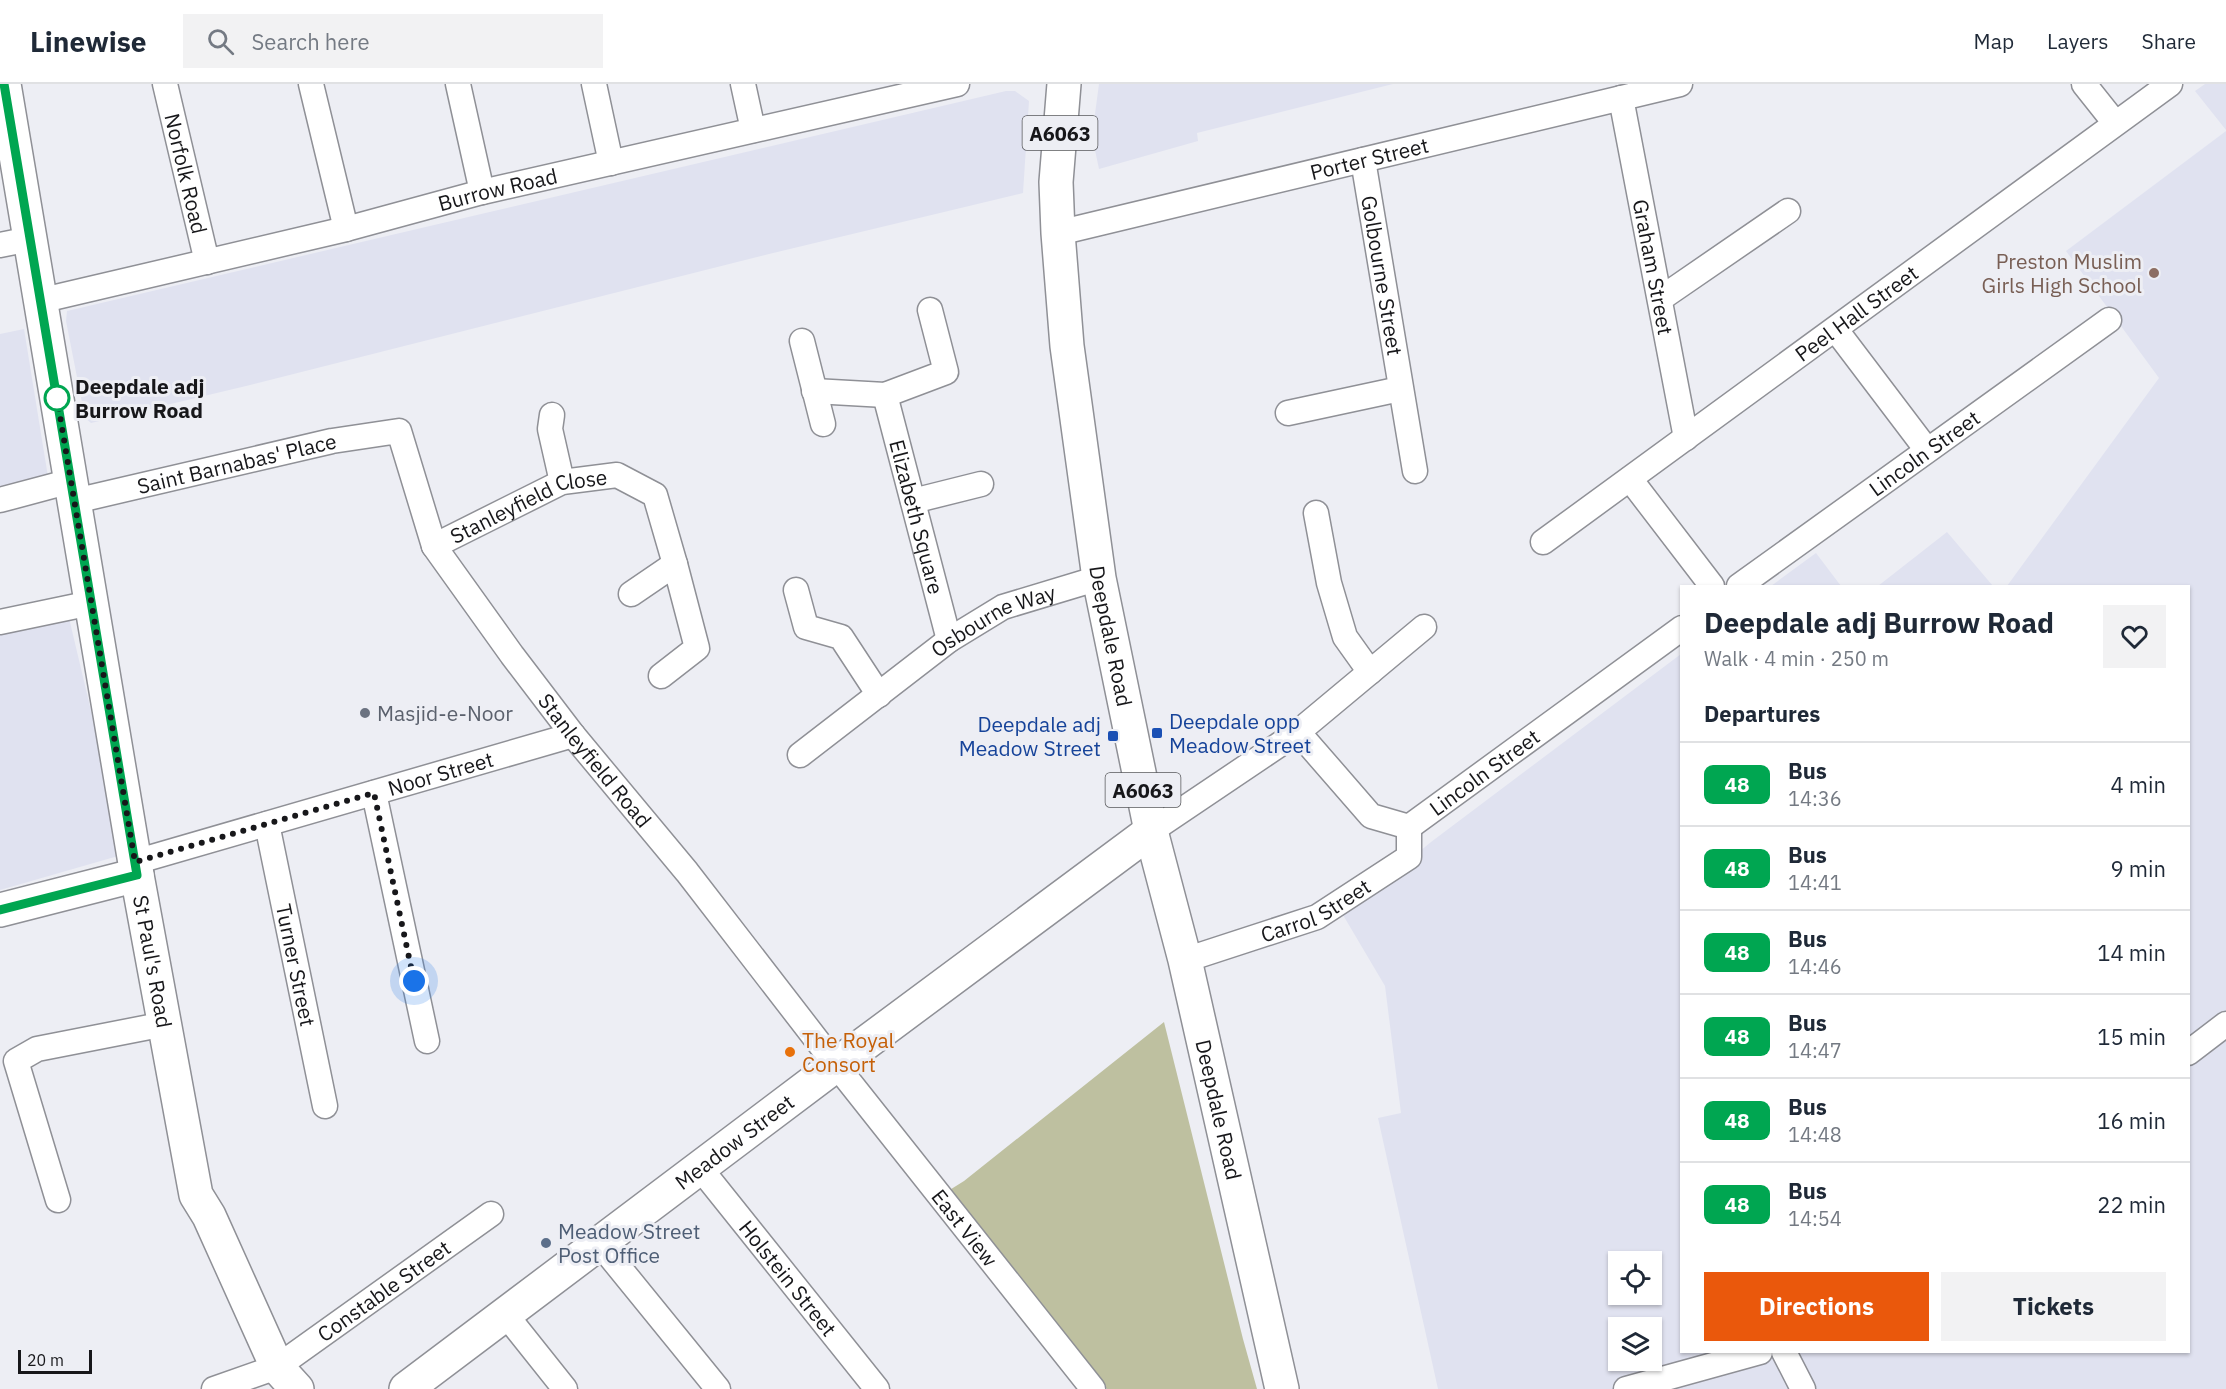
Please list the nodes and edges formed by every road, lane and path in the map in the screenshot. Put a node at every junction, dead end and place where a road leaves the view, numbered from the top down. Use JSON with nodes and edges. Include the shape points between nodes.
{"nodes":[{"id":1,"x":165,"y":84,"type":"edge"},
{"id":2,"x":311,"y":84,"type":"edge"},
{"id":3,"x":458,"y":84,"type":"edge"},
{"id":4,"x":594,"y":84,"type":"edge"},
{"id":5,"x":743,"y":84,"type":"edge"},
{"id":6,"x":957,"y":84,"type":"edge"},
{"id":7,"x":1064,"y":84,"type":"edge"},
{"id":8,"x":1680,"y":84,"type":"edge"},
{"id":9,"x":2084,"y":84,"type":"edge"},
{"id":10,"x":2170,"y":84,"type":"edge"},
{"id":11,"x":895,"y":91,"type":"edge"},
{"id":12,"x":3,"y":92,"type":"edge"},
{"id":13,"x":1621,"y":98,"type":"junction"},
{"id":14,"x":2115,"y":123,"type":"junction"},
{"id":15,"x":753,"y":130,"type":"junction"},
{"id":16,"x":1363,"y":160,"type":"junction"},
{"id":17,"x":611,"y":163,"type":"junction"},
{"id":18,"x":482,"y":192,"type":"junction"},
{"id":19,"x":1788,"y":211,"type":"dead end"},
{"id":20,"x":346,"y":229,"type":"junction"},
{"id":21,"x":1058,"y":233,"type":"junction"},
{"id":22,"x":15,"y":242,"type":"edge"},
{"id":23,"x":207,"y":262,"type":"junction"},
{"id":24,"x":1660,"y":299,"type":"junction"},
{"id":25,"x":930,"y":310,"type":"dead end"},
{"id":26,"x":42,"y":313,"type":"junction"},
{"id":27,"x":2109,"y":320,"type":"dead end"},
{"id":28,"x":1836,"y":330,"type":"junction"},
{"id":29,"x":802,"y":341,"type":"dead end"},
{"id":30,"x":1400,"y":389,"type":"junction"},
{"id":31,"x":814,"y":391,"type":"junction"},
{"id":32,"x":885,"y":395,"type":"junction"},
{"id":33,"x":1288,"y":413,"type":"dead end"},
{"id":34,"x":552,"y":415,"type":"dead end"},
{"id":35,"x":823,"y":424,"type":"dead end"},
{"id":36,"x":399,"y":431,"type":"joint"},
{"id":37,"x":1686,"y":438,"type":"junction"},
{"id":38,"x":1927,"y":450,"type":"junction"},
{"id":39,"x":1415,"y":471,"type":"dead end"},
{"id":40,"x":1630,"y":479,"type":"junction"},
{"id":41,"x":562,"y":482,"type":"junction"},
{"id":42,"x":981,"y":484,"type":"dead end"},
{"id":43,"x":73,"y":491,"type":"junction"},
{"id":44,"x":0,"y":500,"type":"edge"},
{"id":45,"x":913,"y":501,"type":"junction"},
{"id":46,"x":1316,"y":513,"type":"dead end"},
{"id":47,"x":1543,"y":542,"type":"dead end"},
{"id":48,"x":434,"y":546,"type":"junction"},
{"id":49,"x":675,"y":564,"type":"junction"},
{"id":50,"x":1099,"y":578,"type":"junction"},
{"id":51,"x":1711,"y":585,"type":"edge"},
{"id":52,"x":1740,"y":585,"type":"edge"},
{"id":53,"x":796,"y":590,"type":"dead end"},
{"id":54,"x":631,"y":594,"type":"dead end"},
{"id":55,"x":91,"y":603,"type":"junction"},
{"id":56,"x":0,"y":622,"type":"edge"},
{"id":57,"x":1424,"y":627,"type":"dead end"},
{"id":58,"x":1680,"y":629,"type":"edge"},
{"id":59,"x":949,"y":640,"type":"junction"},
{"id":60,"x":1370,"y":672,"type":"junction"},
{"id":61,"x":661,"y":676,"type":"dead end"},
{"id":62,"x":888,"y":688,"type":"junction"},
{"id":63,"x":1298,"y":732,"type":"junction"},
{"id":64,"x":573,"y":735,"type":"junction"},
{"id":65,"x":800,"y":755,"type":"dead end"},
{"id":66,"x":374,"y":793,"type":"junction"},
{"id":67,"x":267,"y":824,"type":"junction"},
{"id":68,"x":1409,"y":827,"type":"junction"},
{"id":69,"x":1151,"y":831,"type":"junction"},
{"id":70,"x":136,"y":869,"type":"junction"},
{"id":71,"x":0,"y":910,"type":"edge"},
{"id":72,"x":1185,"y":960,"type":"junction"},
{"id":73,"x":165,"y":1024,"type":"junction"},
{"id":74,"x":2226,"y":1024,"type":"edge"},
{"id":75,"x":427,"y":1041,"type":"dead end"},
{"id":76,"x":2190,"y":1051,"type":"edge"},
{"id":77,"x":836,"y":1065,"type":"junction"},
{"id":78,"x":325,"y":1106,"type":"dead end"},
{"id":79,"x":700,"y":1168,"type":"junction"},
{"id":80,"x":58,"y":1200,"type":"dead end"},
{"id":81,"x":491,"y":1214,"type":"dead end"},
{"id":82,"x":600,"y":1244,"type":"junction"},
{"id":83,"x":506,"y":1315,"type":"junction"},
{"id":84,"x":1756,"y":1353,"type":"edge"},
{"id":85,"x":1785,"y":1353,"type":"edge"},
{"id":86,"x":287,"y":1378,"type":"edge"},
{"id":87,"x":214,"y":1389,"type":"edge"},
{"id":88,"x":406,"y":1389,"type":"edge"},
{"id":89,"x":565,"y":1389,"type":"edge"},
{"id":90,"x":718,"y":1389,"type":"edge"},
{"id":91,"x":877,"y":1389,"type":"edge"},
{"id":92,"x":1093,"y":1389,"type":"edge"},
{"id":93,"x":1282,"y":1389,"type":"edge"},
{"id":94,"x":1626,"y":1389,"type":"edge"},
{"id":95,"x":1803,"y":1389,"type":"edge"}],
"edges":[{"from":1,"to":23,"type":"street","name":"Norfolk Road"},
{"from":2,"to":20,"type":"street"},
{"from":3,"to":18,"type":"street"},
{"from":4,"to":17,"type":"street"},
{"from":5,"to":15,"type":"street"},
{"from":6,"to":11,"type":"street","name":"Burrow Road"},
{"from":7,"to":21,"type":"street","name":"Deepdale Road","number":"A6063","via":[[1056,182]]},
{"from":8,"to":13,"type":"street","name":"Porter Street"},
{"from":9,"to":14,"type":"street"},
{"from":10,"to":14,"type":"street","name":"Peel Hall Street"},
{"from":11,"to":15,"type":"street","name":"Burrow Road"},
{"from":12,"to":22,"type":"street","name":"St Paul's Road"},
{"from":13,"to":16,"type":"street","name":"Porter Street"},
{"from":13,"to":24,"type":"street","name":"Graham Street"},
{"from":14,"to":28,"type":"street","name":"Peel Hall Street"},
{"from":15,"to":17,"type":"street","name":"Burrow Road"},
{"from":16,"to":21,"type":"street","name":"Porter Street"},
{"from":16,"to":30,"type":"street","name":"Golbourne Street"},
{"from":17,"to":18,"type":"street","name":"Burrow Road"},
{"from":18,"to":20,"type":"street","name":"Burrow Road"},
{"from":19,"to":24,"type":"street"},
{"from":20,"to":23,"type":"street","name":"Burrow Road"},
{"from":21,"to":50,"type":"street","name":"Deepdale Road","number":"A6063","via":[[1067,346]]},
{"from":22,"to":26,"type":"street","name":"St Paul's Road"},
{"from":23,"to":26,"type":"street","name":"Burrow Road"},
{"from":24,"to":37,"type":"street","name":"Graham Street"},
{"from":25,"to":32,"type":"street","via":[[946,372]]},
{"from":26,"to":43,"type":"street","name":"St Paul's Road"},
{"from":27,"to":38,"type":"street","name":"Lincoln Street"},
{"from":28,"to":37,"type":"street","name":"Peel Hall Street"},
{"from":28,"to":38,"type":"street"},
{"from":29,"to":31,"type":"street"},
{"from":30,"to":33,"type":"street"},
{"from":30,"to":39,"type":"street","name":"Golbourne Street"},
{"from":31,"to":32,"type":"street"},
{"from":31,"to":35,"type":"street"},
{"from":32,"to":45,"type":"street","name":"Elizabeth Square"},
{"from":34,"to":41,"type":"street","via":[[550,429]]},
{"from":36,"to":43,"type":"street","name":"Saint Barnabas' Place"},
{"from":36,"to":48,"type":"street","name":"Stanleyfield Road"},
{"from":37,"to":40,"type":"street","name":"Peel Hall Street"},
{"from":38,"to":52,"type":"street","name":"Lincoln Street"},
{"from":40,"to":47,"type":"street","name":"Peel Hall Street"},
{"from":40,"to":51,"type":"street"},
{"from":41,"to":48,"type":"street","name":"Stanleyfield Close"},
{"from":41,"to":49,"type":"street","name":"Stanleyfield Close","via":[[617,475],[656,495]]},
{"from":42,"to":45,"type":"street"},
{"from":43,"to":44,"type":"street","name":"Saint Barnabas' Place"},
{"from":43,"to":55,"type":"street","name":"St Paul's Road"},
{"from":45,"to":59,"type":"street","name":"Elizabeth Square"},
{"from":46,"to":60,"type":"street","via":[[1329,583],[1345,637]]},
{"from":48,"to":64,"type":"street","name":"Stanleyfield Road"},
{"from":49,"to":54,"type":"street"},
{"from":49,"to":61,"type":"street","name":"Stanleyfield Close","via":[[697,648]]},
{"from":50,"to":59,"type":"street","name":"Osbourne Way","via":[[1003,607]]},
{"from":50,"to":69,"type":"street","name":"Deepdale Road","number":"A6063"},
{"from":53,"to":62,"type":"street","via":[[806,627],[841,637]]},
{"from":55,"to":56,"type":"street"},
{"from":55,"to":70,"type":"street","name":"St Paul's Road"},
{"from":57,"to":60,"type":"street"},
{"from":58,"to":68,"type":"street","name":"Lincoln Street"},
{"from":59,"to":62,"type":"street","name":"Osbourne Way"},
{"from":60,"to":63,"type":"street"},
{"from":62,"to":65,"type":"street","name":"Osbourne Way"},
{"from":63,"to":68,"type":"street","name":"Lincoln Street","via":[[1371,816]]},
{"from":63,"to":69,"type":"street"},
{"from":64,"to":66,"type":"street","name":"Noor Street"},
{"from":64,"to":77,"type":"street","name":"Stanleyfield Road","via":[[687,872]]},
{"from":66,"to":67,"type":"street","name":"Noor Street"},
{"from":66,"to":75,"type":"street"},
{"from":67,"to":70,"type":"street","name":"Noor Street"},
{"from":67,"to":78,"type":"street","name":"Turner Street"},
{"from":68,"to":72,"type":"street","name":"Carrol Street","via":[[1409,856],[1317,917]]},
{"from":69,"to":72,"type":"street","name":"Deepdale Road","number":"A6063"},
{"from":69,"to":77,"type":"street","name":"Meadow Street"},
{"from":70,"to":71,"type":"street"},
{"from":70,"to":73,"type":"street","name":"St Paul's Road"},
{"from":72,"to":93,"type":"street","name":"Deepdale Road","number":"A6063"},
{"from":73,"to":80,"type":"street","via":[[37,1049],[16,1061]]},
{"from":73,"to":86,"type":"street","name":"St Paul's Road","via":[[196,1195]]},
{"from":74,"to":76,"type":"street"},
{"from":77,"to":79,"type":"street","name":"Meadow Street"},
{"from":77,"to":92,"type":"street","name":"East View"},
{"from":79,"to":82,"type":"street","name":"Meadow Street"},
{"from":79,"to":91,"type":"street","name":"Holstein Street"},
{"from":81,"to":86,"type":"street","name":"Constable Street"},
{"from":82,"to":83,"type":"street","name":"Meadow Street"},
{"from":82,"to":90,"type":"street"},
{"from":83,"to":88,"type":"street","name":"Meadow Street"},
{"from":83,"to":89,"type":"street"},
{"from":84,"to":94,"type":"street"},
{"from":85,"to":95,"type":"street"},
{"from":86,"to":87,"type":"street","name":"Constable Street"}]}
